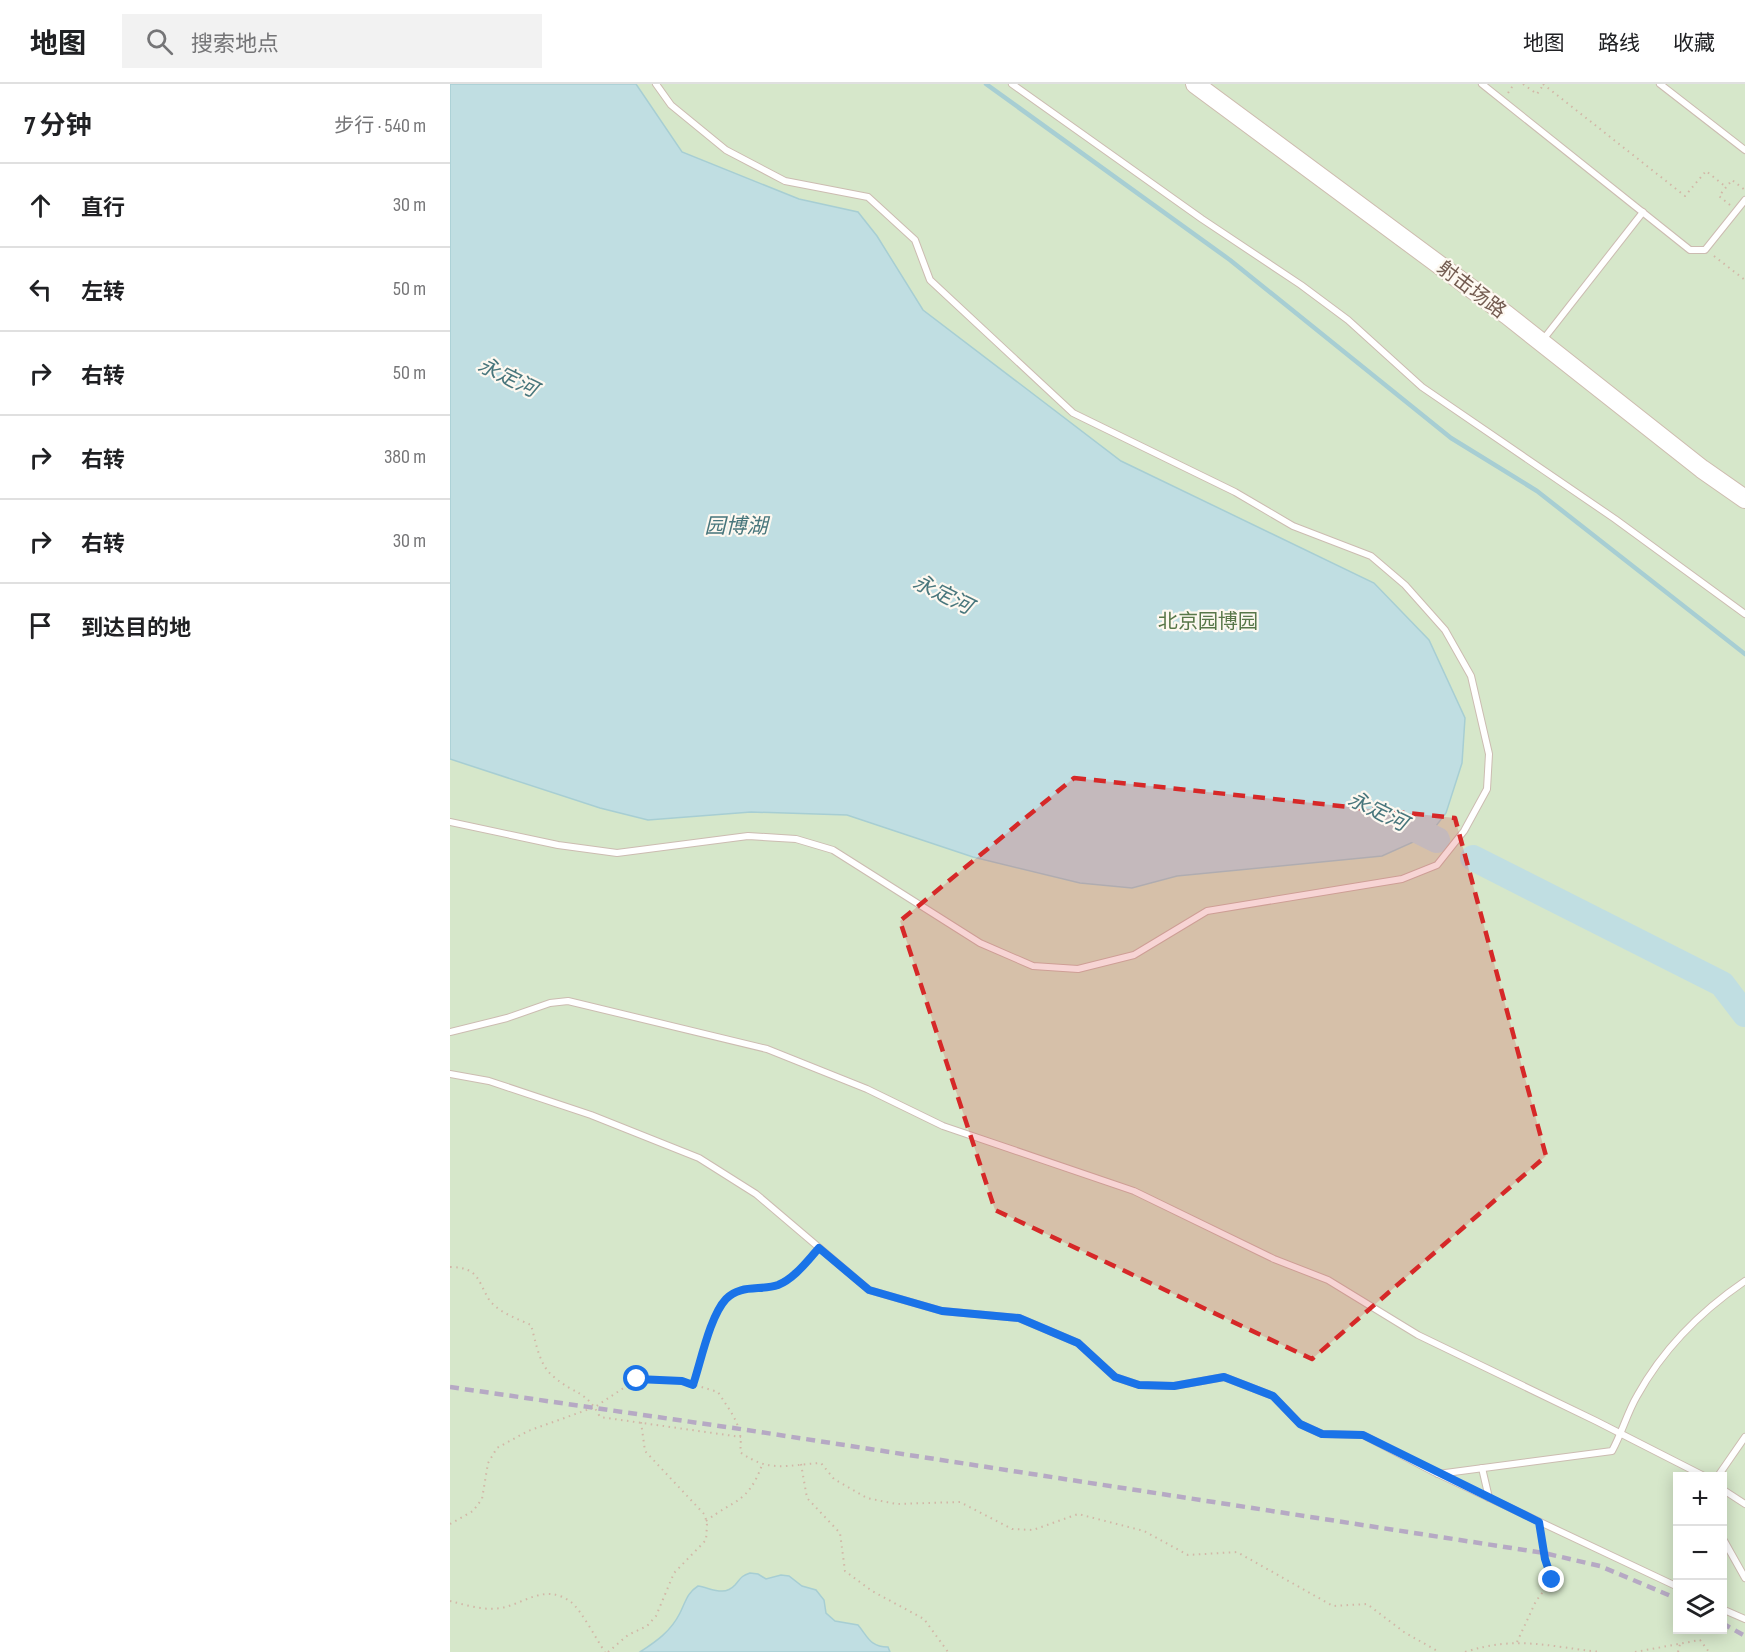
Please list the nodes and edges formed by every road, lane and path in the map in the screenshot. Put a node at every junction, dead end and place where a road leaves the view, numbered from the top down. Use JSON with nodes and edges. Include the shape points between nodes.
{"nodes":[{"id":1,"x":656,"y":84,"type":"edge"},
{"id":2,"x":1012,"y":84,"type":"edge"},
{"id":3,"x":1195,"y":84,"type":"edge"},
{"id":4,"x":1482,"y":84,"type":"edge"},
{"id":5,"x":1514,"y":84,"type":"edge"},
{"id":6,"x":1524,"y":84,"type":"edge"},
{"id":7,"x":1544,"y":84,"type":"edge"},
{"id":8,"x":1660,"y":84,"type":"edge"},
{"id":9,"x":1509,"y":91,"type":"dead end"},
{"id":10,"x":1745,"y":150,"type":"edge"},
{"id":11,"x":1726,"y":187,"type":"junction"},
{"id":12,"x":1745,"y":190,"type":"edge"},
{"id":13,"x":1745,"y":200,"type":"edge"},
{"id":14,"x":1737,"y":210,"type":"junction"},
{"id":15,"x":1643,"y":212,"type":"junction"},
{"id":16,"x":1705,"y":250,"type":"junction"},
{"id":17,"x":1745,"y":279,"type":"edge"},
{"id":18,"x":1542,"y":341,"type":"junction"},
{"id":19,"x":1745,"y":499,"type":"edge"},
{"id":20,"x":1745,"y":614,"type":"edge"},
{"id":21,"x":450,"y":822,"type":"edge"},
{"id":22,"x":450,"y":1032,"type":"edge"},
{"id":23,"x":450,"y":1074,"type":"edge"},
{"id":24,"x":819,"y":1248,"type":"junction"},
{"id":25,"x":450,"y":1267,"type":"edge"},
{"id":26,"x":1745,"y":1281,"type":"edge"},
{"id":27,"x":693,"y":1385,"type":"junction"},
{"id":28,"x":595,"y":1407,"type":"junction"},
{"id":29,"x":641,"y":1422,"type":"junction"},
{"id":30,"x":1622,"y":1434,"type":"junction"},
{"id":31,"x":742,"y":1437,"type":"junction"},
{"id":32,"x":1745,"y":1437,"type":"edge"},
{"id":33,"x":801,"y":1464,"type":"junction"},
{"id":34,"x":762,"y":1465,"type":"junction"},
{"id":35,"x":1482,"y":1468,"type":"junction"},
{"id":36,"x":1696,"y":1472,"type":"edge"},
{"id":37,"x":1721,"y":1472,"type":"edge"},
{"id":38,"x":1438,"y":1474,"type":"junction"},
{"id":39,"x":1727,"y":1492,"type":"edge"},
{"id":40,"x":1489,"y":1498,"type":"junction"},
{"id":41,"x":1745,"y":1504,"type":"edge"},
{"id":42,"x":706,"y":1521,"type":"junction"},
{"id":43,"x":1539,"y":1522,"type":"junction"},
{"id":44,"x":450,"y":1524,"type":"edge"},
{"id":45,"x":1727,"y":1546,"type":"edge"},
{"id":46,"x":1745,"y":1578,"type":"edge"},
{"id":47,"x":1673,"y":1585,"type":"edge"},
{"id":48,"x":450,"y":1601,"type":"edge"},
{"id":49,"x":1727,"y":1611,"type":"edge"},
{"id":50,"x":1745,"y":1619,"type":"edge"},
{"id":51,"x":1517,"y":1642,"type":"junction"},
{"id":52,"x":1680,"y":1644,"type":"junction"},
{"id":53,"x":606,"y":1652,"type":"edge"},
{"id":54,"x":948,"y":1652,"type":"edge"},
{"id":55,"x":1438,"y":1652,"type":"edge"},
{"id":56,"x":1465,"y":1652,"type":"edge"},
{"id":57,"x":1601,"y":1652,"type":"edge"},
{"id":58,"x":1635,"y":1652,"type":"edge"},
{"id":59,"x":1678,"y":1652,"type":"edge"},
{"id":60,"x":1709,"y":1652,"type":"edge"}],
"edges":[{"from":1,"to":21,"type":"lane","via":[[671,105],[726,150],[785,182],[868,197],[915,240],[930,280],[1073,412],[1235,492],[1293,526],[1371,556],[1405,585],[1444,630],[1472,676],[1489,754],[1487,789],[1464,831],[1437,865],[1402,879],[1207,911],[1134,955],[1078,969],[1033,966],[980,943],[832,850],[796,839],[748,836],[617,853]]},
{"from":2,"to":20,"type":"lane","via":[[1301,285],[1348,320],[1422,387]]},
{"from":3,"to":18,"type":"street","name":"射击场路"},
{"from":4,"to":15,"type":"lane"},
{"from":5,"to":9,"type":"path"},
{"from":6,"to":7,"type":"path","via":[[1537,94]]},
{"from":7,"to":11,"type":"path","via":[[1685,196],[1706,171]]},
{"from":8,"to":10,"type":"lane"},
{"from":11,"to":12,"type":"path","via":[[1732,180]]},
{"from":11,"to":14,"type":"path","via":[[1719,196]]},
{"from":13,"to":14,"type":"lane"},
{"from":14,"to":16,"type":"lane"},
{"from":15,"to":16,"type":"lane","via":[[1690,250]]},
{"from":15,"to":18,"type":"lane"},
{"from":16,"to":17,"type":"path"},
{"from":18,"to":19,"type":"street","name":"射击场路"},
{"from":22,"to":30,"type":"lane","via":[[568,1001],[768,1049],[867,1089],[943,1126],[1134,1191],[1274,1259],[1328,1280],[1418,1335]]},
{"from":23,"to":24,"type":"lane","via":[[489,1081],[591,1115],[699,1158],[756,1194]]},
{"from":24,"to":27,"type":"path","via":[[796,1273],[778,1285],[745,1289],[727,1297],[718,1310]]},
{"from":24,"to":38,"type":"lane","via":[[869,1290],[942,1311],[1019,1318],[1078,1343],[1115,1377],[1139,1385],[1174,1386],[1224,1377],[1273,1396],[1300,1424],[1322,1434],[1363,1435]]},
{"from":25,"to":28,"type":"path","via":[[480,1278],[490,1301],[504,1313],[531,1325],[540,1357],[552,1376],[591,1400]]},
{"from":26,"to":30,"type":"lane","via":[[1684,1332],[1636,1398]]},
{"from":27,"to":28,"type":"path","via":[[637,1379]]},
{"from":27,"to":31,"type":"path","via":[[718,1392]]},
{"from":28,"to":29,"type":"path","via":[[600,1417]]},
{"from":28,"to":44,"type":"path","via":[[528,1431],[497,1448],[488,1463],[482,1499],[473,1511]]},
{"from":29,"to":31,"type":"path"},
{"from":29,"to":42,"type":"path","via":[[645,1451],[693,1500]]},
{"from":30,"to":35,"type":"lane","via":[[1612,1451]]},
{"from":30,"to":36,"type":"lane"},
{"from":31,"to":34,"type":"path","via":[[740,1452]]},
{"from":32,"to":37,"type":"lane"},
{"from":33,"to":34,"type":"path"},
{"from":33,"to":54,"type":"path","via":[[807,1498],[840,1533],[845,1571],[872,1591],[924,1619]]},
{"from":33,"to":55,"type":"path","via":[[821,1463],[834,1479],[867,1498],[907,1504],[960,1502],[1012,1529],[1033,1530],[1078,1514],[1144,1531],[1188,1555],[1237,1552],[1333,1605],[1367,1604]]},
{"from":34,"to":42,"type":"path","via":[[754,1486],[743,1499]]},
{"from":35,"to":38,"type":"lane"},
{"from":35,"to":40,"type":"lane"},
{"from":38,"to":40,"type":"lane"},
{"from":39,"to":41,"type":"lane"},
{"from":40,"to":43,"type":"lane"},
{"from":42,"to":53,"type":"path","via":[[706,1540],[674,1573],[656,1616]]},
{"from":43,"to":47,"type":"lane"},
{"from":43,"to":51,"type":"path","via":[[1552,1580],[1536,1601]]},
{"from":45,"to":46,"type":"lane"},
{"from":48,"to":53,"type":"path","via":[[483,1609],[501,1608],[534,1594],[553,1594],[572,1602]]},
{"from":49,"to":50,"type":"lane"},
{"from":51,"to":56,"type":"path"},
{"from":51,"to":57,"type":"path"},
{"from":52,"to":58,"type":"path"},
{"from":52,"to":59,"type":"path"},
{"from":52,"to":60,"type":"path","via":[[1700,1640]]}]}
